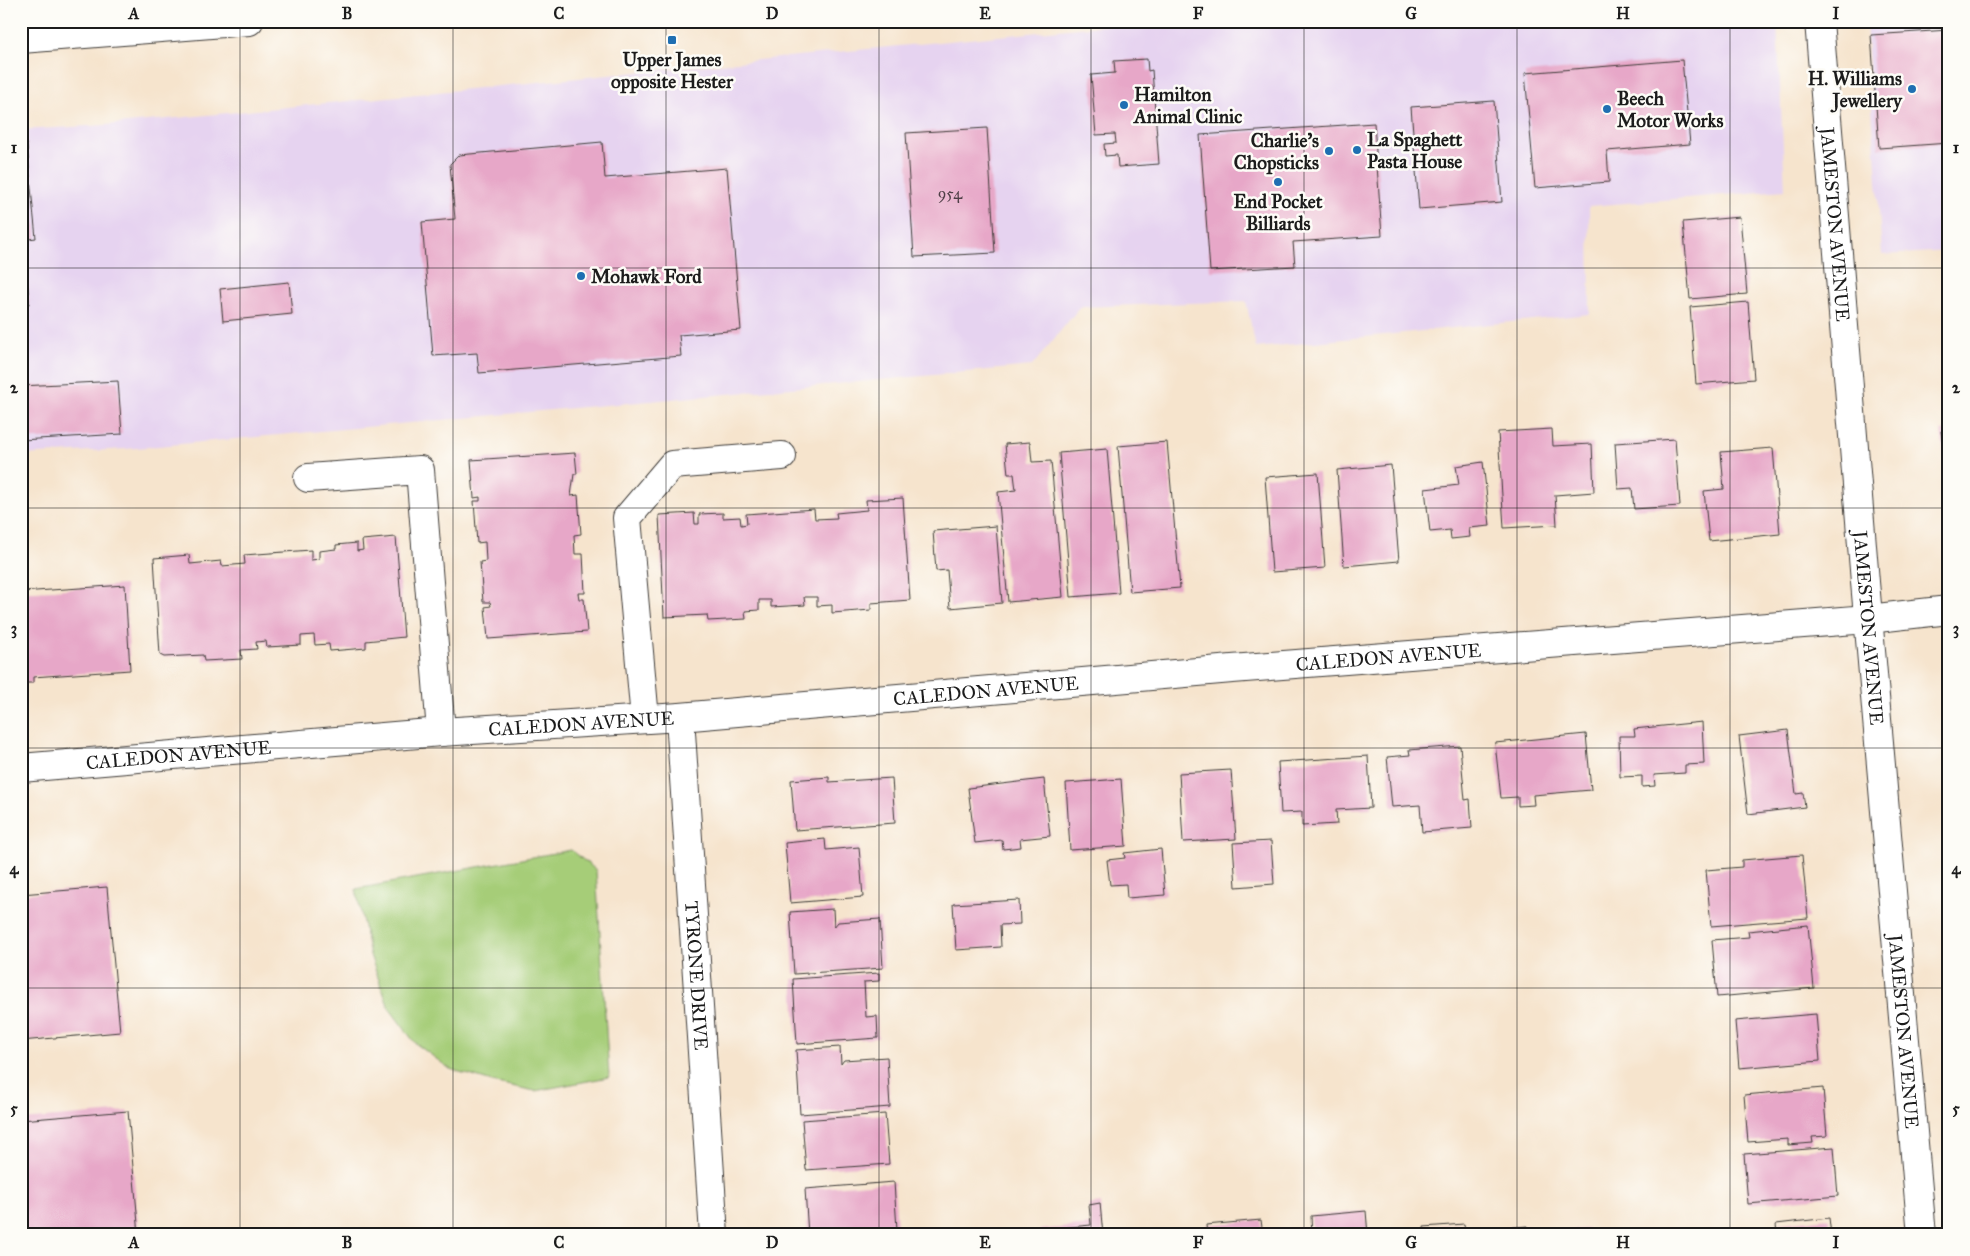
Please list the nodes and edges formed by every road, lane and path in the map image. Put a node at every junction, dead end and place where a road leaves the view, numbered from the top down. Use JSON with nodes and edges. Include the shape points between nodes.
{"nodes":[{"id":1,"x":249,"y":21,"type":"edge"},
{"id":2,"x":1819,"y":21,"type":"edge"},
{"id":3,"x":212,"y":23,"type":"edge"},
{"id":4,"x":21,"y":39,"type":"edge"},
{"id":5,"x":782,"y":456,"type":"dead end"},
{"id":6,"x":308,"y":478,"type":"dead end"},
{"id":7,"x":1949,"y":610,"type":"edge"},
{"id":8,"x":1868,"y":619,"type":"junction"},
{"id":9,"x":680,"y":717,"type":"junction"},
{"id":10,"x":645,"y":719,"type":"junction"},
{"id":11,"x":441,"y":732,"type":"junction"},
{"id":12,"x":21,"y":768,"type":"edge"},
{"id":13,"x":714,"y":1235,"type":"edge"},
{"id":14,"x":1922,"y":1235,"type":"edge"}],
"edges":[{"from":1,"to":3,"type":"street"},
{"from":2,"to":8,"type":"street","name":"JAMESTON AVENUE"},
{"from":3,"to":4,"type":"street"},
{"from":5,"to":10,"type":"street","via":[[672,465],[627,518]]},
{"from":6,"to":11,"type":"street","via":[[420,470]]},
{"from":7,"to":8,"type":"street","name":"CALEDON AVENUE"},
{"from":8,"to":9,"type":"street","name":"CALEDON AVENUE","via":[[1251,667]]},
{"from":8,"to":14,"type":"street","name":"JAMESTON AVENUE"},
{"from":9,"to":10,"type":"street","name":"CALEDON AVENUE"},
{"from":9,"to":13,"type":"street","name":"TYRONE DRIVE"},
{"from":10,"to":11,"type":"street","name":"CALEDON AVENUE"},
{"from":11,"to":12,"type":"street","name":"CALEDON AVENUE"}]}
